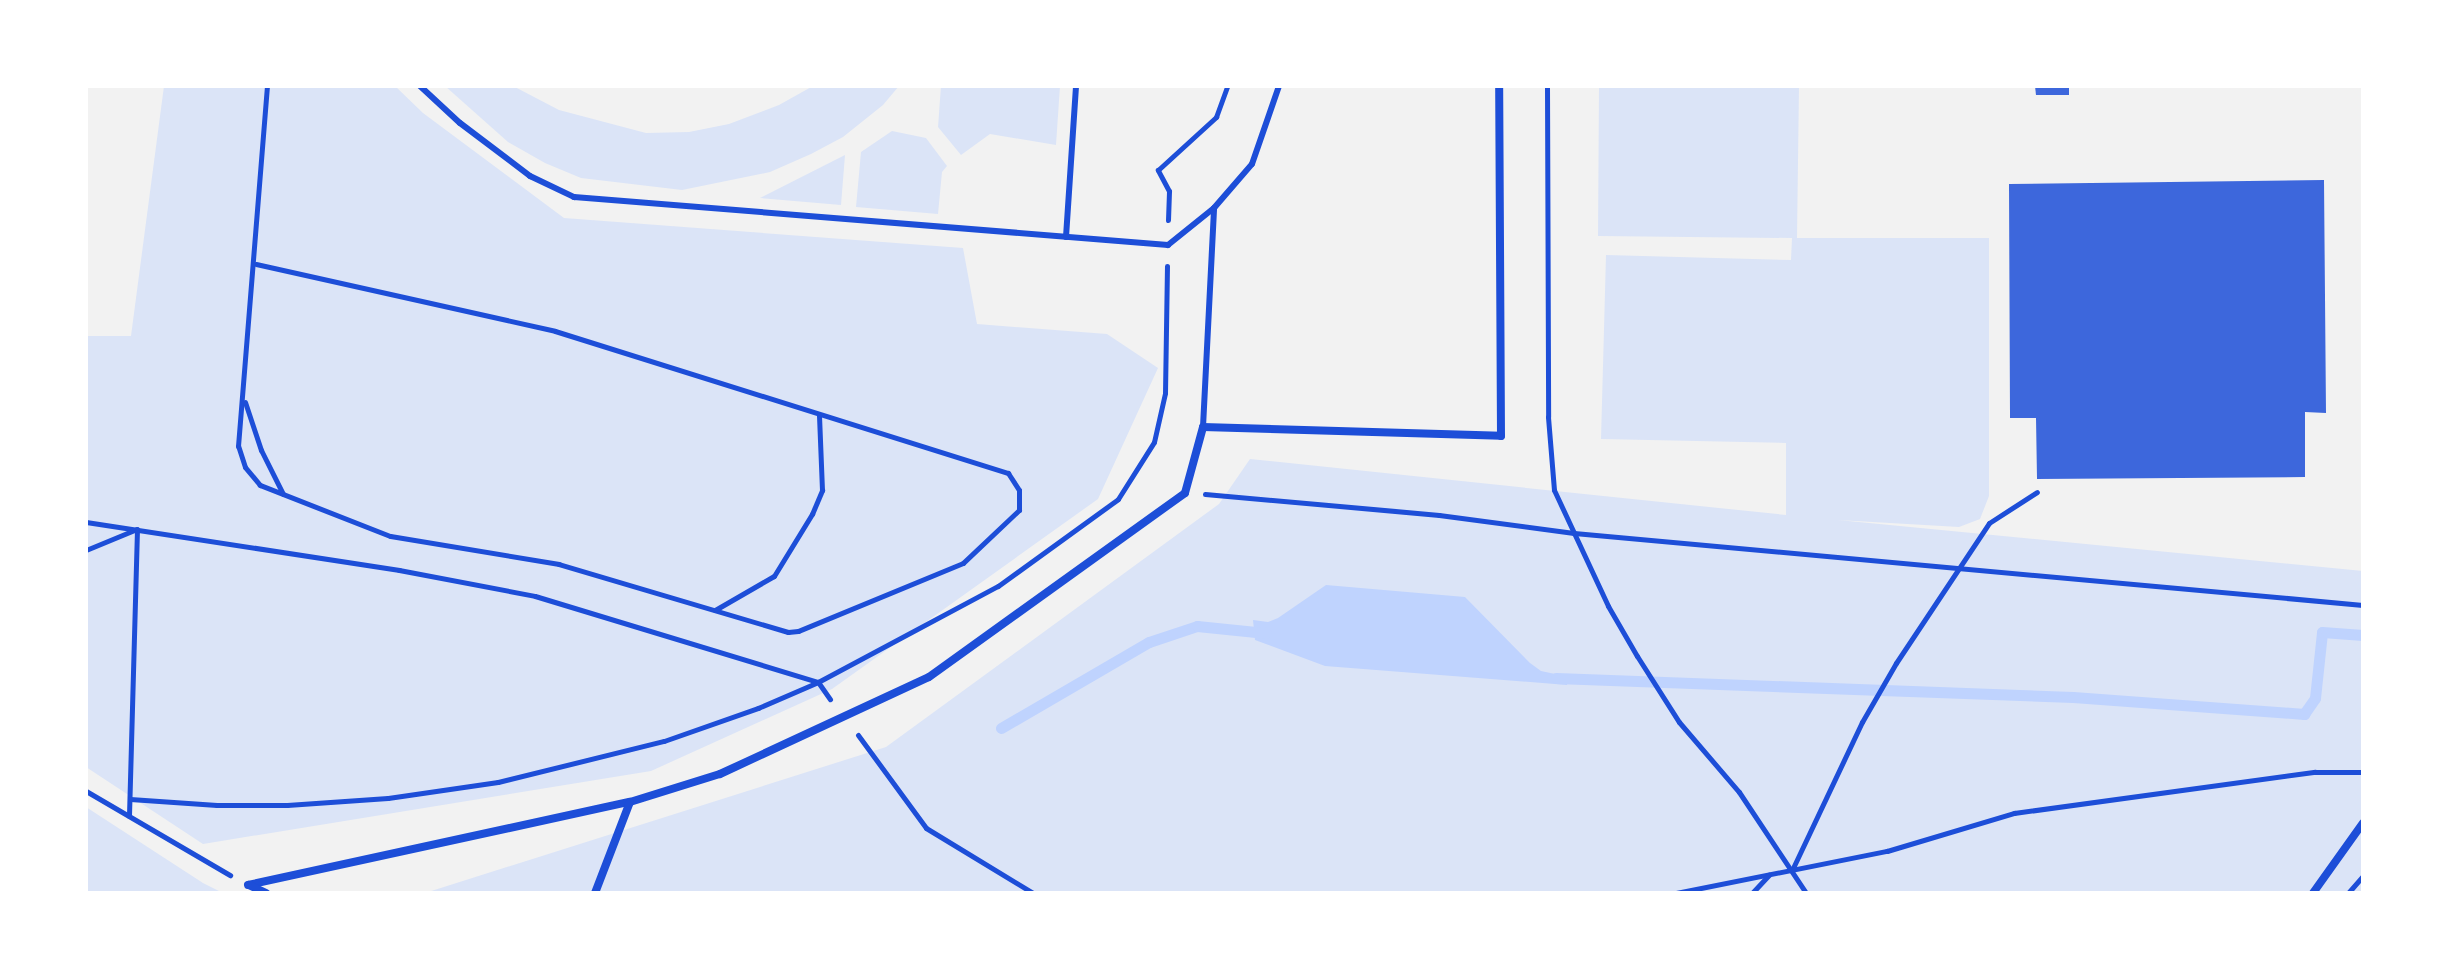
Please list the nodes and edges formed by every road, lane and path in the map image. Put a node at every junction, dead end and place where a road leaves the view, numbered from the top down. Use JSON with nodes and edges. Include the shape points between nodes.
{"nodes":[{"id":1,"x":267,"y":86,"type":"edge"},
{"id":2,"x":420,"y":86,"type":"edge"},
{"id":3,"x":1076,"y":86,"type":"edge"},
{"id":4,"x":1227,"y":86,"type":"edge"},
{"id":5,"x":1279,"y":86,"type":"edge"},
{"id":6,"x":1499,"y":86,"type":"edge"},
{"id":7,"x":1547,"y":86,"type":"edge"},
{"id":8,"x":1214,"y":208,"type":"junction"},
{"id":9,"x":1066,"y":237,"type":"junction"},
{"id":10,"x":1168,"y":245,"type":"junction"},
{"id":11,"x":256,"y":264,"type":"junction"},
{"id":12,"x":243,"y":397,"type":"junction"},
{"id":13,"x":819,"y":414,"type":"junction"},
{"id":14,"x":1203,"y":427,"type":"junction"},
{"id":15,"x":2037,"y":492,"type":"dead end"},
{"id":16,"x":1185,"y":493,"type":"junction"},
{"id":17,"x":283,"y":494,"type":"junction"},
{"id":18,"x":86,"y":522,"type":"edge"},
{"id":19,"x":137,"y":529,"type":"junction"},
{"id":20,"x":1574,"y":533,"type":"junction"},
{"id":21,"x":86,"y":550,"type":"edge"},
{"id":22,"x":1958,"y":569,"type":"junction"},
{"id":23,"x":2363,"y":605,"type":"edge"},
{"id":24,"x":715,"y":610,"type":"junction"},
{"id":25,"x":818,"y":682,"type":"junction"},
{"id":26,"x":843,"y":717,"type":"junction"},
{"id":27,"x":2363,"y":772,"type":"edge"},
{"id":28,"x":86,"y":791,"type":"edge"},
{"id":29,"x":130,"y":799,"type":"junction"},
{"id":30,"x":630,"y":802,"type":"junction"},
{"id":31,"x":129,"y":816,"type":"junction"},
{"id":32,"x":2363,"y":823,"type":"edge"},
{"id":33,"x":1792,"y":870,"type":"junction"},
{"id":34,"x":1769,"y":874,"type":"junction"},
{"id":35,"x":2363,"y":876,"type":"edge"},
{"id":36,"x":248,"y":885,"type":"junction"},
{"id":37,"x":266,"y":893,"type":"edge"},
{"id":38,"x":595,"y":893,"type":"edge"},
{"id":39,"x":1033,"y":893,"type":"edge"},
{"id":40,"x":1676,"y":893,"type":"edge"},
{"id":41,"x":1752,"y":893,"type":"edge"},
{"id":42,"x":1806,"y":893,"type":"edge"},
{"id":43,"x":2313,"y":893,"type":"edge"},
{"id":44,"x":2348,"y":893,"type":"edge"}],
"edges":[{"from":1,"to":11,"type":"path"},
{"from":2,"to":9,"type":"lane","via":[[530,176],[574,197]]},
{"from":3,"to":9,"type":"lane"},
{"from":4,"to":10,"type":"path","via":[[1216,117],[1158,170],[1169,191]]},
{"from":5,"to":8,"type":"lane","via":[[1252,164]]},
{"from":6,"to":14,"type":"street","via":[[1501,436]]},
{"from":7,"to":20,"type":"path","via":[[1548,417],[1554,490]]},
{"from":8,"to":10,"type":"lane"},
{"from":8,"to":14,"type":"lane"},
{"from":9,"to":10,"type":"lane"},
{"from":10,"to":25,"type":"path","via":[[1165,393],[1154,442],[1118,499],[998,586]]},
{"from":11,"to":12,"type":"path"},
{"from":11,"to":13,"type":"path","via":[[555,331]]},
{"from":12,"to":17,"type":"path"},
{"from":12,"to":17,"type":"path","via":[[238,446],[245,467],[260,485]]},
{"from":13,"to":24,"type":"path","via":[[822,490],[812,514],[774,576]]},
{"from":13,"to":24,"type":"path","via":[[1008,473],[1019,490],[1019,510],[963,563],[798,631]]},
{"from":14,"to":16,"type":"street"},
{"from":15,"to":22,"type":"path","via":[[1989,523]]},
{"from":16,"to":20,"type":"path","via":[[1439,515]]},
{"from":16,"to":26,"type":"street","via":[[929,677]]},
{"from":17,"to":24,"type":"path","via":[[390,536],[559,564]]},
{"from":18,"to":19,"type":"path"},
{"from":19,"to":21,"type":"path"},
{"from":19,"to":25,"type":"path","via":[[535,596]]},
{"from":19,"to":29,"type":"path"},
{"from":20,"to":22,"type":"path"},
{"from":20,"to":33,"type":"path","via":[[1637,656],[1679,722],[1739,792]]},
{"from":22,"to":23,"type":"path"},
{"from":22,"to":33,"type":"path","via":[[1862,722]]},
{"from":25,"to":26,"type":"path"},
{"from":25,"to":29,"type":"path","via":[[664,741],[498,782],[287,805]]},
{"from":26,"to":30,"type":"street","via":[[720,774]]},
{"from":26,"to":39,"type":"path","via":[[926,828]]},
{"from":27,"to":33,"type":"path","via":[[2315,772],[2014,813],[1887,851]]},
{"from":28,"to":31,"type":"path"},
{"from":29,"to":31,"type":"path"},
{"from":30,"to":36,"type":"street"},
{"from":30,"to":38,"type":"street"},
{"from":31,"to":36,"type":"path"},
{"from":32,"to":43,"type":"street"},
{"from":33,"to":34,"type":"path"},
{"from":33,"to":42,"type":"path"},
{"from":34,"to":40,"type":"path"},
{"from":34,"to":41,"type":"path"},
{"from":35,"to":44,"type":"path"},
{"from":36,"to":37,"type":"street"}]}
